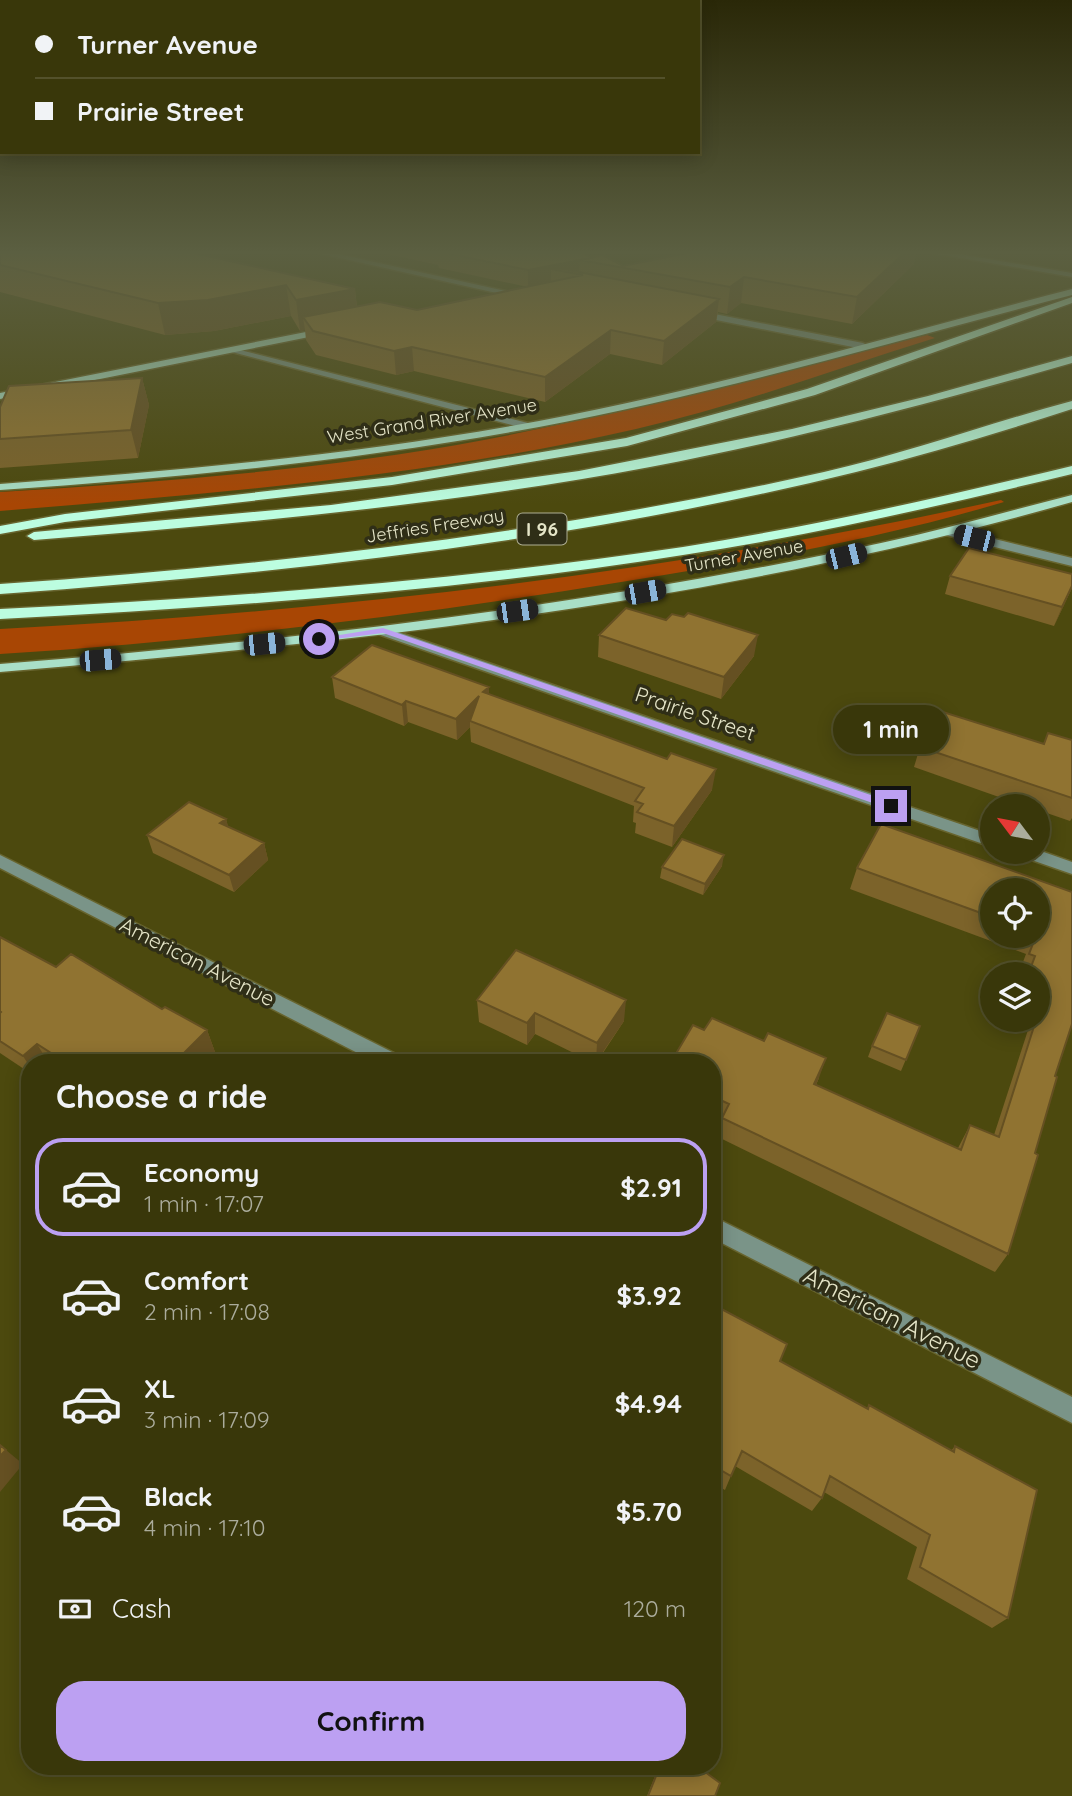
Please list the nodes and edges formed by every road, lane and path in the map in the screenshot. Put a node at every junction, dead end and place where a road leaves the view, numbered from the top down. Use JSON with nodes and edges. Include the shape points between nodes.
{"nodes":[{"id":1,"x":297,"y":337,"type":"edge"},
{"id":2,"x":816,"y":337,"type":"edge"},
{"id":3,"x":899,"y":337,"type":"edge"},
{"id":4,"x":968,"y":337,"type":"edge"},
{"id":5,"x":863,"y":346,"type":"junction"},
{"id":6,"x":235,"y":349,"type":"junction"},
{"id":7,"x":1072,"y":359,"type":"edge"},
{"id":8,"x":0,"y":396,"type":"edge"},
{"id":9,"x":1072,"y":405,"type":"edge"},
{"id":10,"x":524,"y":425,"type":"junction"},
{"id":11,"x":1072,"y":470,"type":"edge"},
{"id":12,"x":0,"y":487,"type":"edge"},
{"id":13,"x":1072,"y":498,"type":"edge"},
{"id":14,"x":0,"y":530,"type":"edge"},
{"id":15,"x":950,"y":532,"type":"junction"},
{"id":16,"x":0,"y":538,"type":"edge"},
{"id":17,"x":1072,"y":562,"type":"edge"},
{"id":18,"x":0,"y":589,"type":"edge"},
{"id":19,"x":0,"y":614,"type":"edge"},
{"id":20,"x":383,"y":631,"type":"junction"},
{"id":21,"x":0,"y":668,"type":"edge"},
{"id":22,"x":980,"y":837,"type":"edge"},
{"id":23,"x":1050,"y":860,"type":"edge"},
{"id":24,"x":0,"y":861,"type":"edge"},
{"id":25,"x":1072,"y":868,"type":"edge"},
{"id":26,"x":377,"y":1054,"type":"edge"},
{"id":27,"x":721,"y":1231,"type":"edge"},
{"id":28,"x":1072,"y":1410,"type":"edge"}],
"edges":[{"from":1,"to":6,"type":"main road"},
{"from":2,"to":5,"type":"street"},
{"from":3,"to":5,"type":"main road","name":"West Grand River Avenue"},
{"from":4,"to":14,"type":"highway","via":[[811,392],[627,442],[393,481],[65,518]]},
{"from":5,"to":10,"type":"main road","name":"West Grand River Avenue"},
{"from":6,"to":8,"type":"main road"},
{"from":6,"to":10,"type":"street"},
{"from":7,"to":16,"type":"highway","name":"Jeffries Freeway","number":"I 96","via":[[962,392],[809,429],[509,486],[229,521]]},
{"from":9,"to":18,"type":"highway","name":"Jeffries Freeway","number":"I 96","via":[[825,476],[615,517],[378,555]]},
{"from":10,"to":12,"type":"main road","name":"West Grand River Avenue","via":[[303,458]]},
{"from":11,"to":19,"type":"highway","via":[[931,505],[631,559],[302,596]]},
{"from":13,"to":15,"type":"main road","name":"Turner Avenue"},
{"from":15,"to":17,"type":"street"},
{"from":15,"to":20,"type":"main road","name":"Turner Avenue","via":[[846,556],[625,595]]},
{"from":20,"to":21,"type":"main road","name":"Turner Avenue"},
{"from":20,"to":22,"type":"street","name":"Prairie Street"},
{"from":23,"to":25,"type":"street"},
{"from":24,"to":26,"type":"street","name":"American Avenue"},
{"from":27,"to":28,"type":"street","name":"American Avenue"}]}
